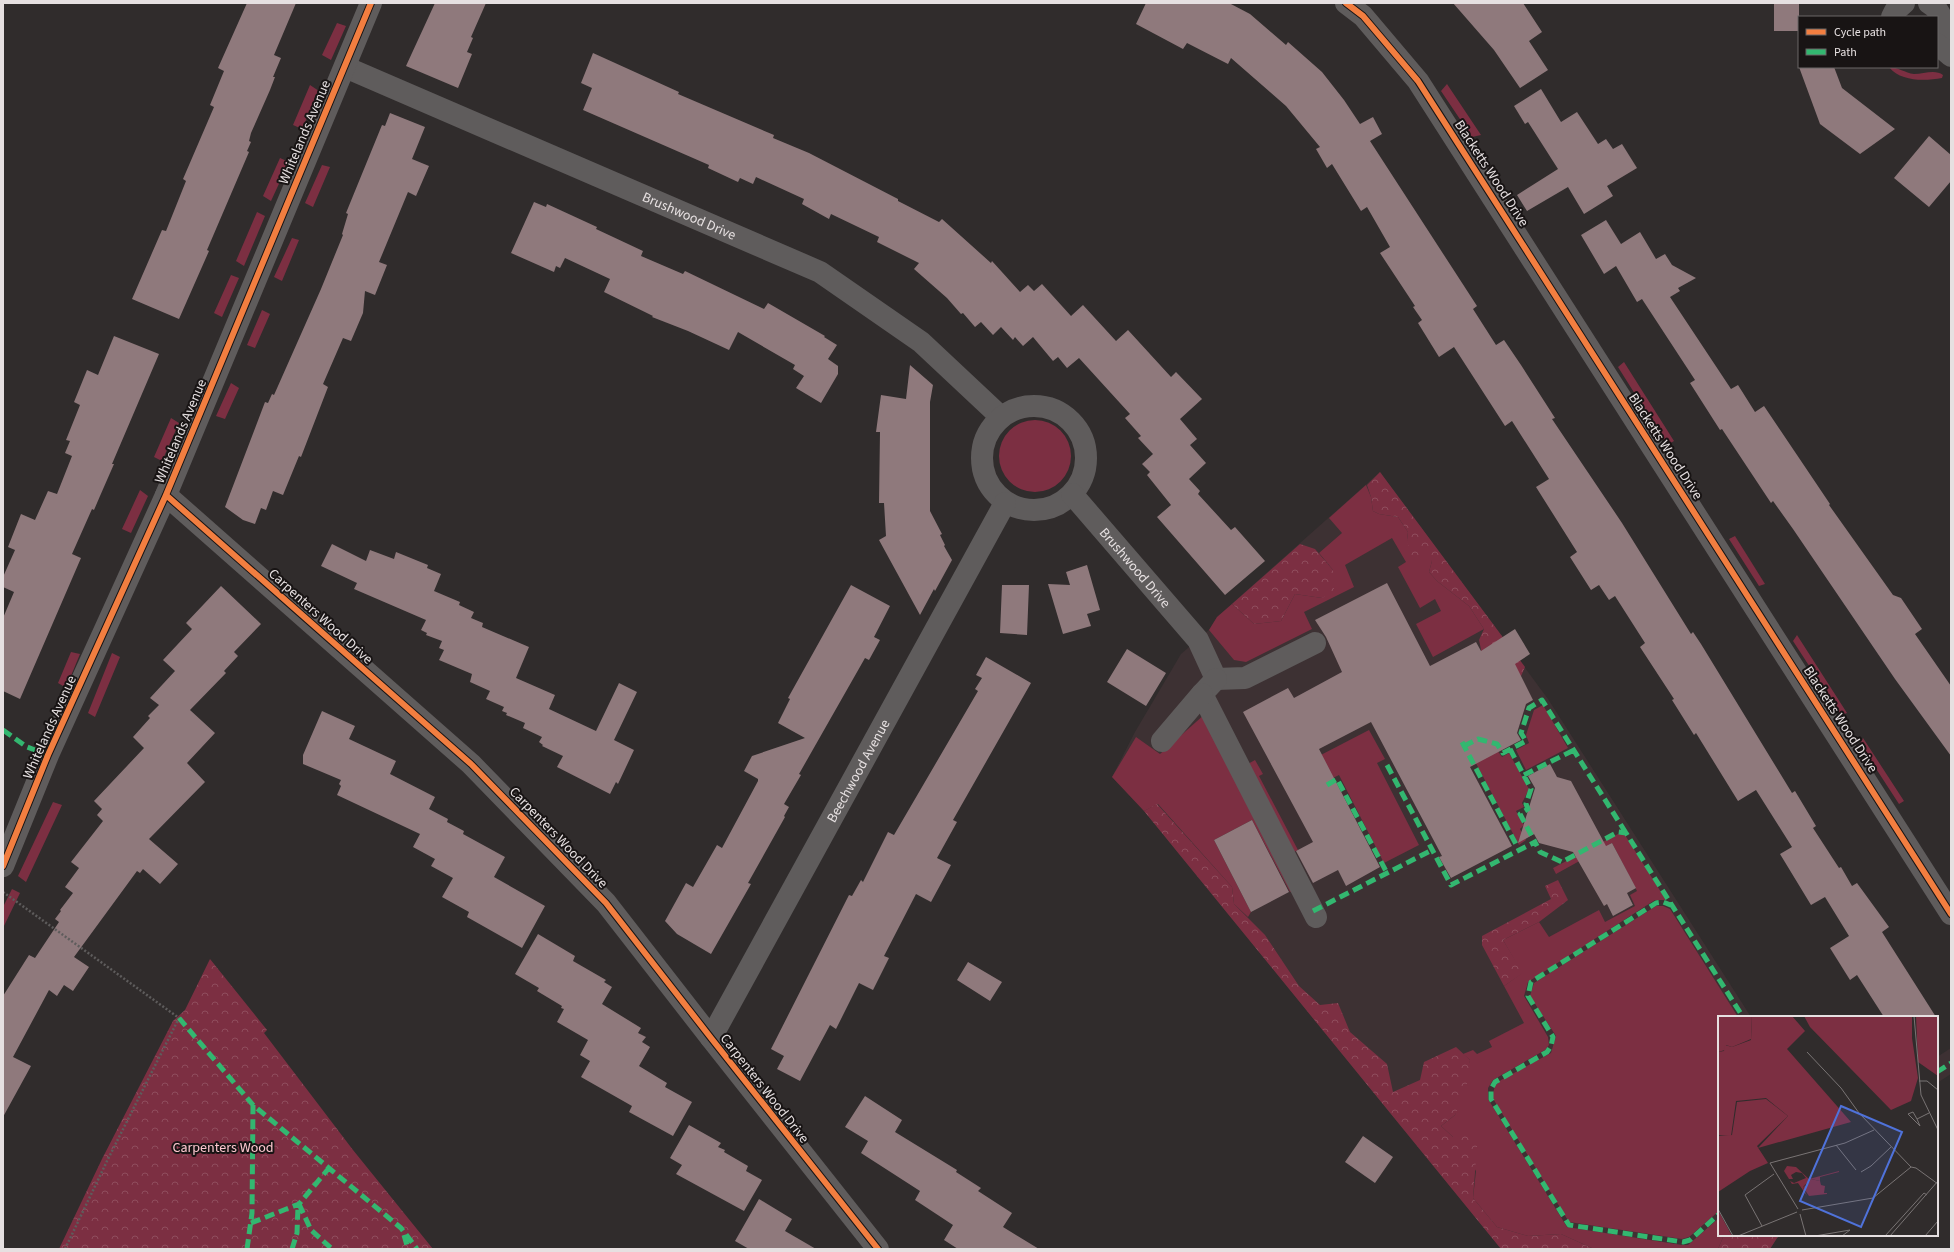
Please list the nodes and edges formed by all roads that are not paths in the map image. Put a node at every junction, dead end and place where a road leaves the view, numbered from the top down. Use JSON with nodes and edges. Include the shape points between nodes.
{"nodes":[{"id":1,"x":372,"y":3,"type":"edge"},
{"id":2,"x":1346,"y":3,"type":"edge"},
{"id":3,"x":1904,"y":3,"type":"edge"},
{"id":4,"x":1929,"y":3,"type":"edge"},
{"id":5,"x":1892,"y":16,"type":"edge"},
{"id":6,"x":1938,"y":40,"type":"edge"},
{"id":7,"x":1938,"y":44,"type":"edge"},
{"id":8,"x":1951,"y":56,"type":"edge"},
{"id":9,"x":345,"y":67,"type":"junction"},
{"id":10,"x":1001,"y":417,"type":"junction"},
{"id":11,"x":1072,"y":494,"type":"junction"},
{"id":12,"x":166,"y":495,"type":"junction"},
{"id":13,"x":1005,"y":503,"type":"junction"},
{"id":14,"x":1315,"y":643,"type":"dead end"},
{"id":15,"x":1209,"y":687,"type":"junction"},
{"id":16,"x":1162,"y":741,"type":"dead end"},
{"id":17,"x":3,"y":866,"type":"edge"},
{"id":18,"x":1951,"y":914,"type":"edge"},
{"id":19,"x":1316,"y":917,"type":"dead end"},
{"id":20,"x":711,"y":1038,"type":"junction"},
{"id":21,"x":878,"y":1249,"type":"edge"}],
"edges":[{"from":1,"to":9,"type":"street","name":"Whitelands Avenue"},
{"from":2,"to":18,"type":"street","name":"Blacketts Wood Drive","via":[[1364,16],[1418,81]]},
{"from":3,"to":5,"type":"street"},
{"from":4,"to":6,"type":"street","via":[[1939,12],[1942,20],[1943,28]]},
{"from":7,"to":8,"type":"street"},
{"from":9,"to":10,"type":"street","name":"Brushwood Drive","via":[[820,272],[921,342]]},
{"from":9,"to":12,"type":"street","name":"Whitelands Avenue"},
{"from":10,"to":11,"type":"street","via":[[1016,408],[1034,405],[1051,408],[1066,416],[1078,429],[1085,445],[1087,462],[1082,479]]},
{"from":10,"to":13,"type":"street","via":[[990,429],[981,459],[992,489]]},
{"from":11,"to":13,"type":"street","via":[[1061,503],[1046,509],[1032,510]]},
{"from":11,"to":15,"type":"street","name":"Brushwood Drive","via":[[1198,640]]},
{"from":12,"to":17,"type":"street","name":"Whitelands Avenue","via":[[48,755]]},
{"from":12,"to":20,"type":"street","name":"Carpenters Wood Drive","via":[[471,764],[606,903]]},
{"from":13,"to":20,"type":"street","name":"Beechwood Avenue"},
{"from":14,"to":15,"type":"street","via":[[1244,678]]},
{"from":15,"to":16,"type":"street"},
{"from":15,"to":19,"type":"street","name":"Brushwood Drive"},
{"from":20,"to":21,"type":"street","name":"Carpenters Wood Drive"}]}
